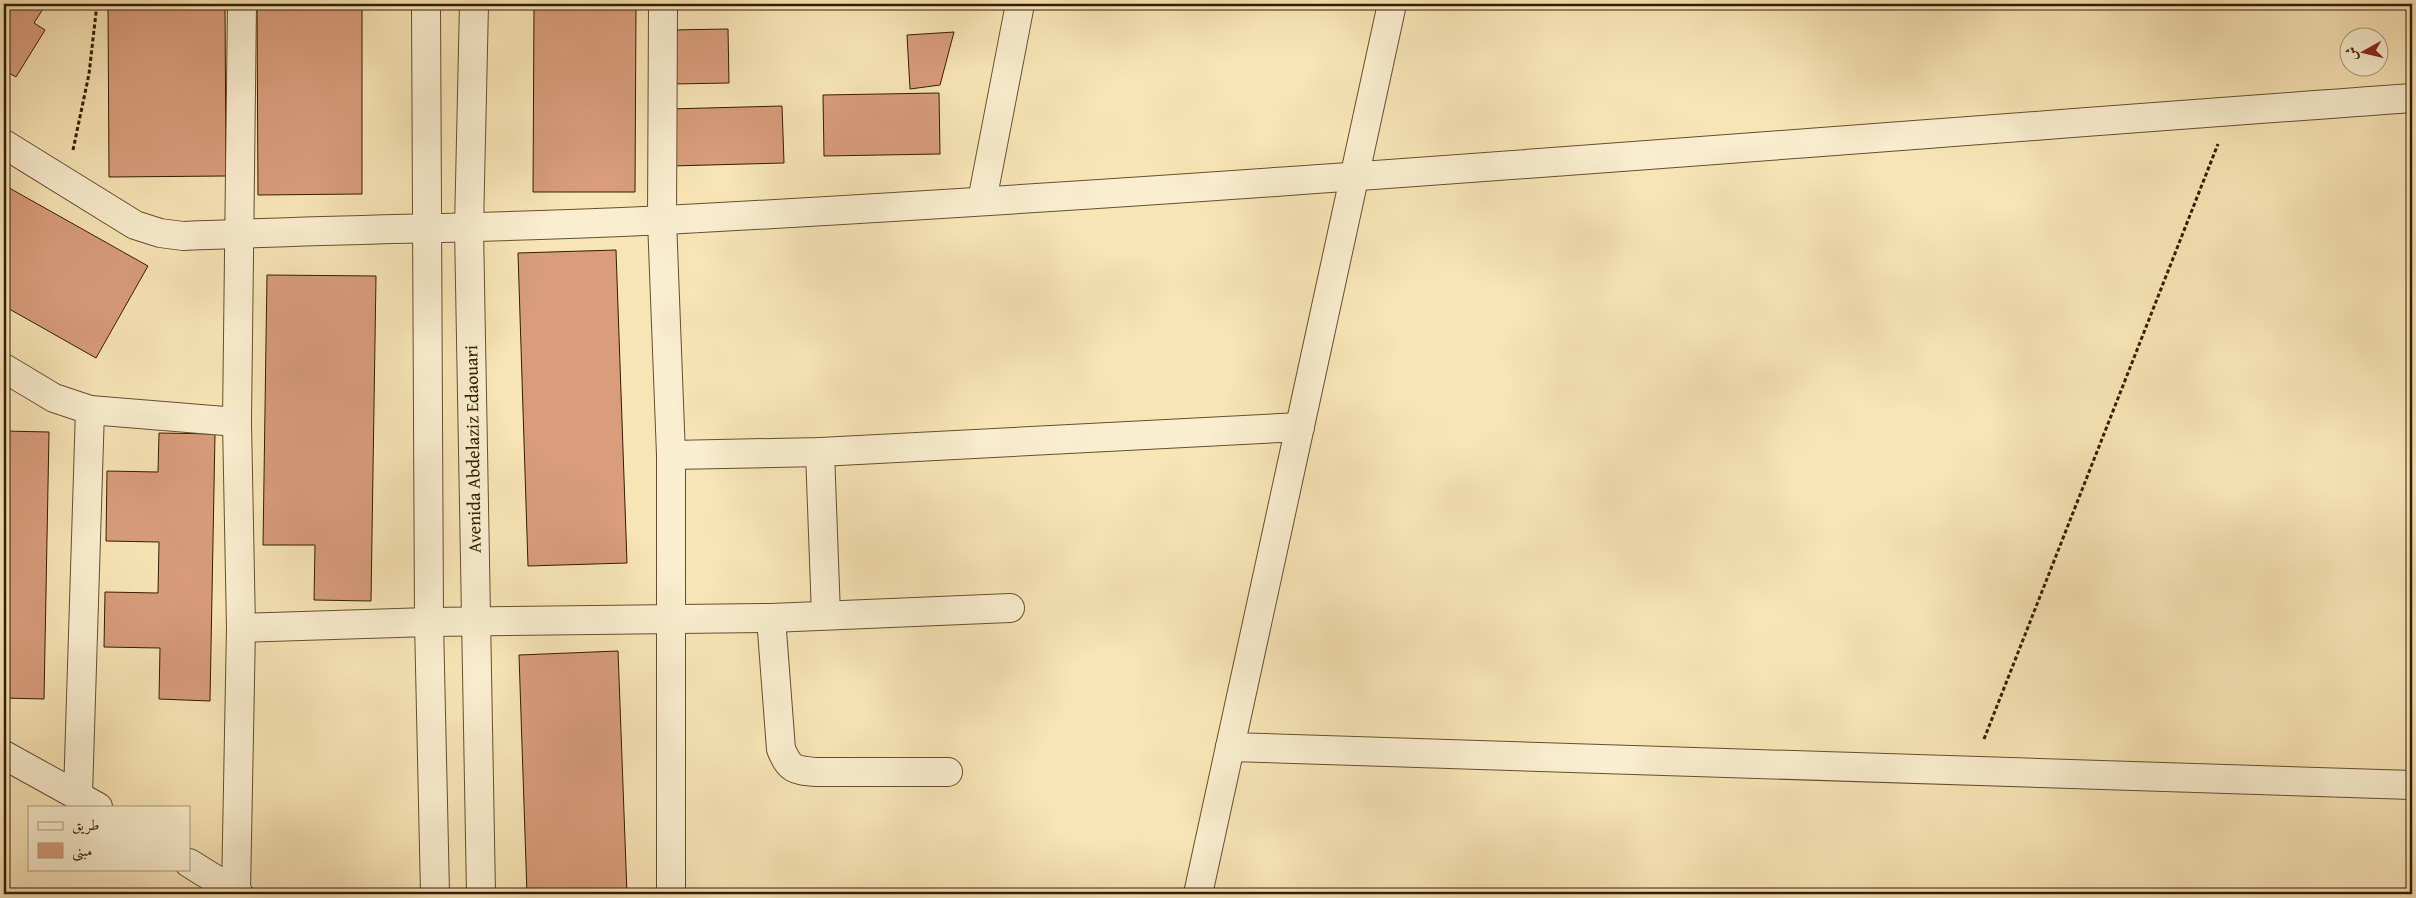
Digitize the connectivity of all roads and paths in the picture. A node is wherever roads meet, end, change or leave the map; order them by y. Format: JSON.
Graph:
{"nodes":[{"id":1,"x":97,"y":4,"type":"edge"},
{"id":2,"x":242,"y":4,"type":"edge"},
{"id":3,"x":426,"y":4,"type":"edge"},
{"id":4,"x":474,"y":4,"type":"edge"},
{"id":5,"x":663,"y":4,"type":"edge"},
{"id":6,"x":1020,"y":4,"type":"edge"},
{"id":7,"x":1392,"y":4,"type":"edge"},
{"id":8,"x":2412,"y":98,"type":"edge"},
{"id":9,"x":2231,"y":111,"type":"junction"},
{"id":10,"x":4,"y":144,"type":"edge"},
{"id":11,"x":1354,"y":177,"type":"junction"},
{"id":12,"x":66,"y":182,"type":"junction"},
{"id":13,"x":982,"y":201,"type":"junction"},
{"id":14,"x":662,"y":220,"type":"junction"},
{"id":15,"x":425,"y":228,"type":"junction"},
{"id":16,"x":469,"y":228,"type":"junction"},
{"id":17,"x":241,"y":233,"type":"junction"},
{"id":18,"x":4,"y":368,"type":"edge"},
{"id":19,"x":90,"y":410,"type":"junction"},
{"id":20,"x":236,"y":422,"type":"junction"},
{"id":21,"x":1300,"y":427,"type":"junction"},
{"id":22,"x":820,"y":452,"type":"junction"},
{"id":23,"x":671,"y":455,"type":"junction"},
{"id":24,"x":1010,"y":608,"type":"dead end"},
{"id":25,"x":826,"y":615,"type":"junction"},
{"id":26,"x":671,"y":618,"type":"junction"},
{"id":27,"x":771,"y":618,"type":"junction"},
{"id":28,"x":476,"y":621,"type":"junction"},
{"id":29,"x":429,"y":622,"type":"junction"},
{"id":30,"x":241,"y":628,"type":"junction"},
{"id":31,"x":1230,"y":747,"type":"junction"},
{"id":32,"x":4,"y":755,"type":"edge"},
{"id":33,"x":1971,"y":770,"type":"junction"},
{"id":34,"x":948,"y":772,"type":"dead end"},
{"id":35,"x":2412,"y":785,"type":"edge"},
{"id":36,"x":88,"y":800,"type":"edge"},
{"id":37,"x":190,"y":864,"type":"edge"},
{"id":38,"x":237,"y":893,"type":"edge"},
{"id":39,"x":434,"y":894,"type":"edge"},
{"id":40,"x":481,"y":894,"type":"edge"},
{"id":41,"x":671,"y":894,"type":"edge"},
{"id":42,"x":1198,"y":894,"type":"edge"}],
"edges":[{"from":1,"to":12,"type":"path"},
{"from":2,"to":17,"type":"street"},
{"from":3,"to":15,"type":"street"},
{"from":4,"to":16,"type":"street","name":"Avenida Abdelaziz Edaouari"},
{"from":5,"to":14,"type":"street"},
{"from":6,"to":13,"type":"street"},
{"from":7,"to":11,"type":"street"},
{"from":8,"to":9,"type":"street"},
{"from":9,"to":11,"type":"street"},
{"from":9,"to":33,"type":"path"},
{"from":10,"to":12,"type":"street"},
{"from":11,"to":13,"type":"street"},
{"from":11,"to":21,"type":"street"},
{"from":12,"to":17,"type":"street"},
{"from":13,"to":14,"type":"street"},
{"from":14,"to":16,"type":"street"},
{"from":14,"to":23,"type":"street"},
{"from":15,"to":16,"type":"street"},
{"from":15,"to":17,"type":"street"},
{"from":15,"to":29,"type":"street"},
{"from":16,"to":28,"type":"street","name":"Avenida Abdelaziz Edaouari"},
{"from":17,"to":20,"type":"street"},
{"from":18,"to":19,"type":"street"},
{"from":19,"to":20,"type":"street"},
{"from":19,"to":36,"type":"street"},
{"from":20,"to":30,"type":"street"},
{"from":21,"to":22,"type":"street"},
{"from":21,"to":31,"type":"street"},
{"from":22,"to":23,"type":"street"},
{"from":22,"to":25,"type":"street"},
{"from":23,"to":26,"type":"street"},
{"from":24,"to":25,"type":"street"},
{"from":25,"to":27,"type":"street"},
{"from":26,"to":27,"type":"street"},
{"from":26,"to":28,"type":"street"},
{"from":26,"to":41,"type":"street"},
{"from":27,"to":34,"type":"street"},
{"from":28,"to":29,"type":"street"},
{"from":28,"to":40,"type":"street","name":"Avenida Abdelaziz Edaouari"},
{"from":29,"to":30,"type":"street"},
{"from":29,"to":39,"type":"street"},
{"from":30,"to":38,"type":"street"},
{"from":31,"to":33,"type":"street"},
{"from":31,"to":42,"type":"street"},
{"from":32,"to":36,"type":"street"},
{"from":33,"to":35,"type":"street"},
{"from":37,"to":38,"type":"street"}]}
